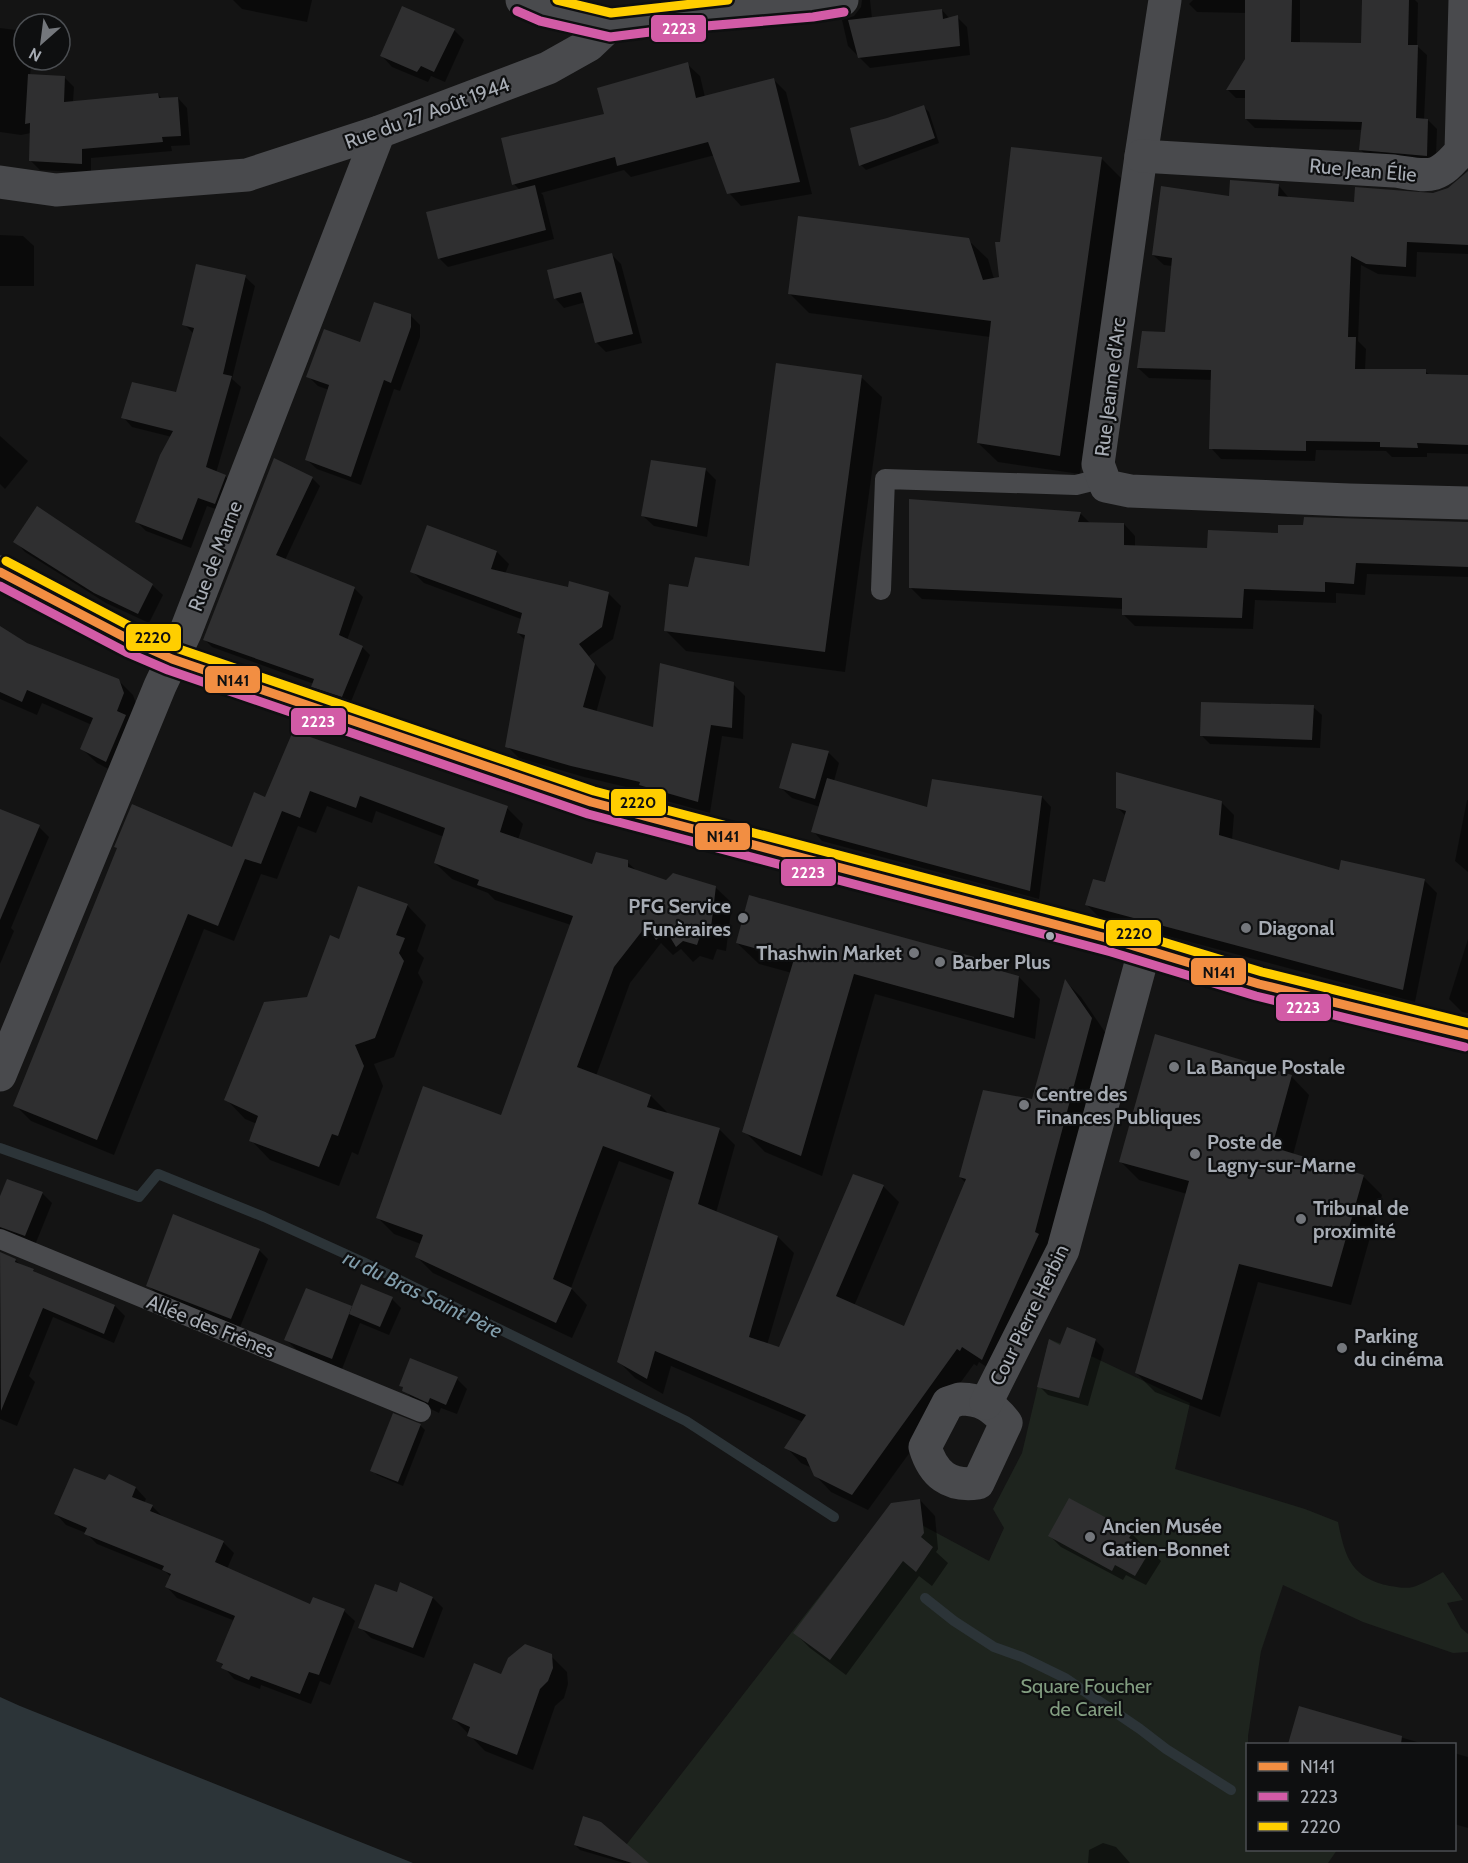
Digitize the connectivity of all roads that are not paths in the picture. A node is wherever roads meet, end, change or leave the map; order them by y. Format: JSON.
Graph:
{"nodes":[{"id":1,"x":522,"y":0,"type":"edge"},
{"id":2,"x":842,"y":0,"type":"edge"},
{"id":3,"x":1166,"y":0,"type":"edge"},
{"id":4,"x":1465,"y":0,"type":"edge"},
{"id":5,"x":680,"y":8,"type":"edge"},
{"id":6,"x":610,"y":25,"type":"junction"},
{"id":7,"x":379,"y":132,"type":"junction"},
{"id":8,"x":1141,"y":156,"type":"junction"},
{"id":9,"x":0,"y":182,"type":"edge"},
{"id":10,"x":1104,"y":478,"type":"junction"},
{"id":11,"x":1468,"y":503,"type":"edge"},
{"id":12,"x":0,"y":572,"type":"edge"},
{"id":13,"x":881,"y":590,"type":"dead end"},
{"id":14,"x":172,"y":659,"type":"junction"},
{"id":15,"x":1145,"y":948,"type":"junction"},
{"id":16,"x":1468,"y":1035,"type":"edge"},
{"id":17,"x":0,"y":1075,"type":"edge"},
{"id":18,"x":0,"y":1239,"type":"edge"},
{"id":19,"x":986,"y":1403,"type":"dead end"},
{"id":20,"x":421,"y":1412,"type":"dead end"}],
"edges":[{"from":1,"to":6,"type":"street"},
{"from":2,"to":5,"type":"street"},
{"from":3,"to":8,"type":"street","name":"Rue Jeanne d'Arc"},
{"from":4,"to":8,"type":"street","name":"Rue Jean Élie"},
{"from":5,"to":6,"type":"street"},
{"from":6,"to":7,"type":"street","name":"Rue du 27 Août 1944"},
{"from":7,"to":9,"type":"street","name":"Rue du 27 Août 1944"},
{"from":7,"to":14,"type":"street","name":"Rue de Marne"},
{"from":8,"to":10,"type":"street","name":"Rue Jeanne d'Arc"},
{"from":10,"to":11,"type":"street","name":"Rue Jeanne d'Arc"},
{"from":10,"to":13,"type":"lane"},
{"from":12,"to":14,"type":"main road"},
{"from":14,"to":15,"type":"main road"},
{"from":14,"to":17,"type":"street","name":"Rue de Marne"},
{"from":15,"to":16,"type":"main road"},
{"from":15,"to":19,"type":"street","name":"Cour Pierre Herbin"},
{"from":18,"to":20,"type":"lane","name":"Allée des Frênes"}]}
